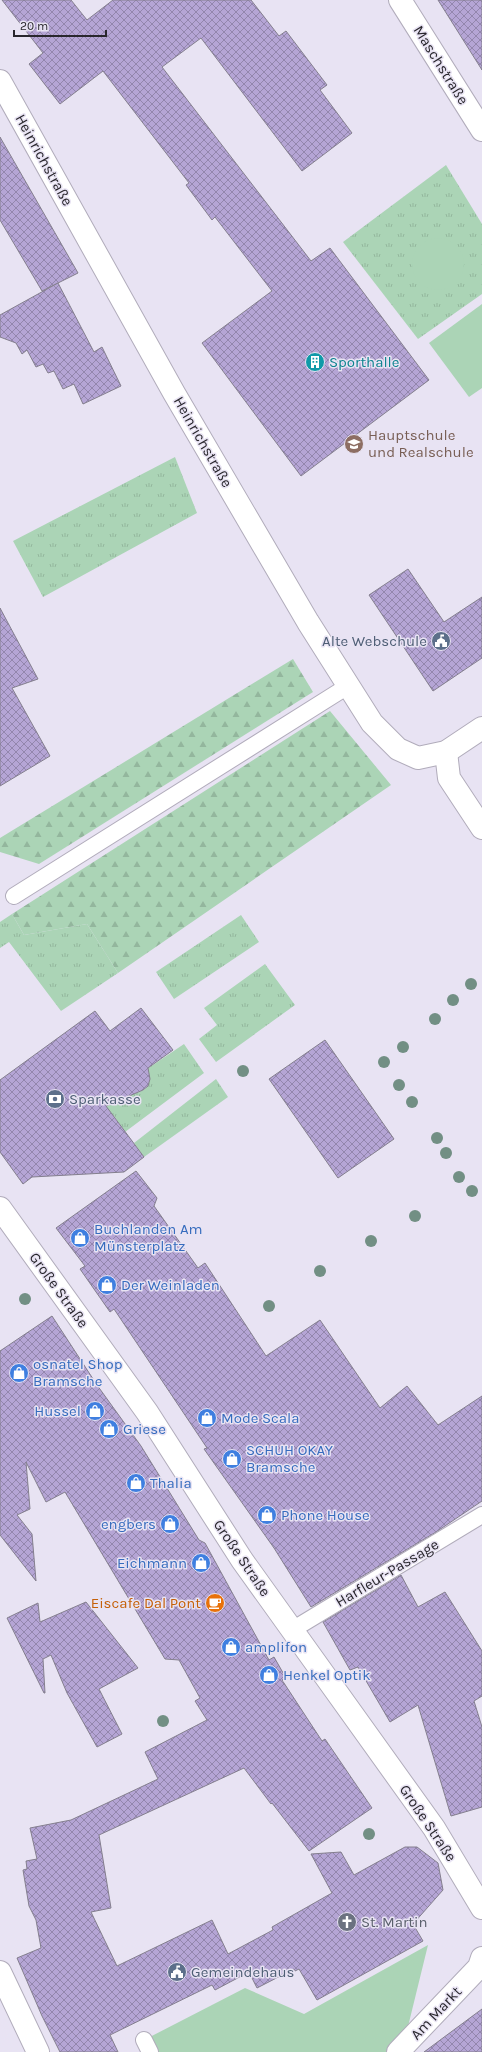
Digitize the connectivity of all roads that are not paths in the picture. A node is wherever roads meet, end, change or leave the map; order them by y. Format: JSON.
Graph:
{"nodes":[{"id":1,"x":400,"y":0,"type":"edge"},
{"id":2,"x":0,"y":81,"type":"edge"},
{"id":3,"x":482,"y":130,"type":"edge"},
{"id":4,"x":348,"y":686,"type":"junction"},
{"id":5,"x":482,"y":728,"type":"edge"},
{"id":6,"x":446,"y":752,"type":"junction"},
{"id":7,"x":482,"y":828,"type":"edge"},
{"id":8,"x":14,"y":896,"type":"dead end"},
{"id":9,"x":0,"y":1208,"type":"edge"},
{"id":10,"x":482,"y":1516,"type":"edge"},
{"id":11,"x":292,"y":1630,"type":"junction"},
{"id":12,"x":482,"y":1908,"type":"edge"},
{"id":13,"x":482,"y":1958,"type":"edge"},
{"id":14,"x":0,"y":1972,"type":"edge"},
{"id":15,"x":400,"y":2050,"type":"edge"},
{"id":16,"x":38,"y":2052,"type":"edge"}],
"edges":[{"from":1,"to":3,"type":"street","name":"Maschstraße"},
{"from":2,"to":4,"type":"street","name":"Heinrichstraße"},
{"from":4,"to":6,"type":"street","name":"Heinrichstraße"},
{"from":4,"to":8,"type":"lane"},
{"from":5,"to":6,"type":"street"},
{"from":6,"to":7,"type":"street"},
{"from":9,"to":11,"type":"street","name":"Große Straße"},
{"from":10,"to":11,"type":"lane","name":"Harfleur-Passage"},
{"from":11,"to":12,"type":"street","name":"Große Straße"},
{"from":13,"to":15,"type":"street","name":"Am Markt"},
{"from":14,"to":16,"type":"street"}]}
